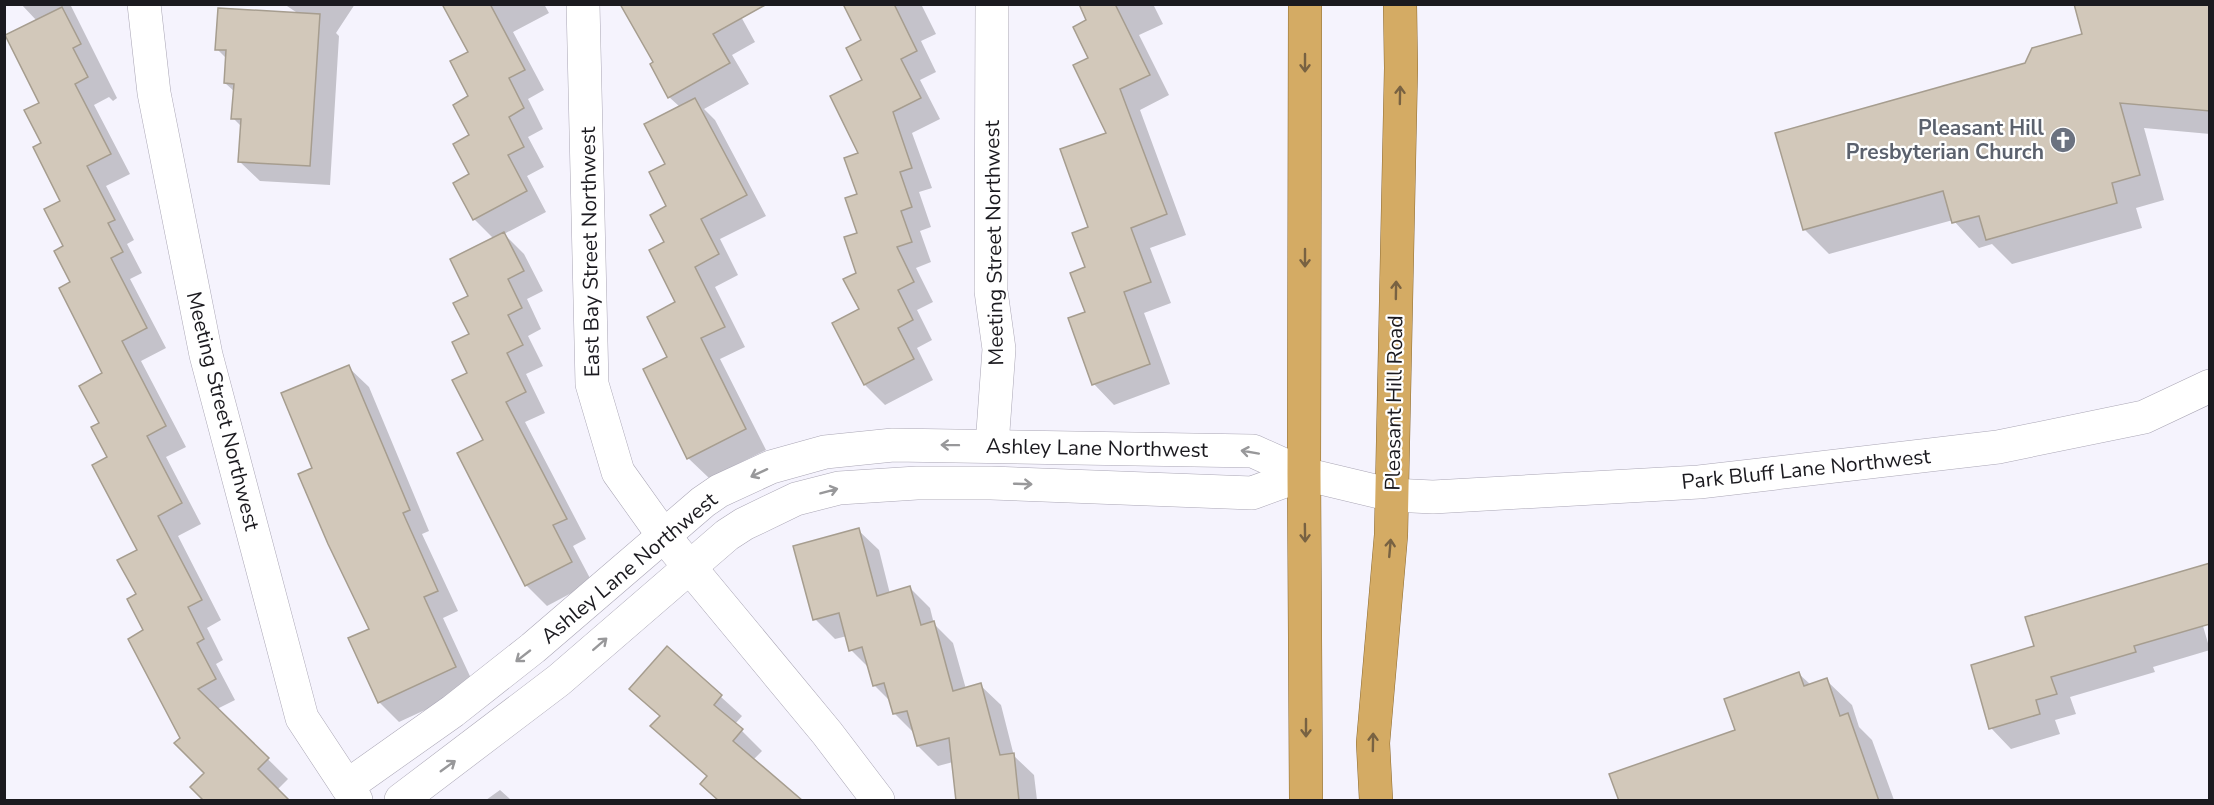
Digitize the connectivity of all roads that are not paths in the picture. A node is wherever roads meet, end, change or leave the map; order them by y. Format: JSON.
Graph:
{"nodes":[{"id":1,"x":144,"y":4,"type":"edge"},
{"id":2,"x":583,"y":4,"type":"edge"},
{"id":3,"x":992,"y":4,"type":"edge"},
{"id":4,"x":1305,"y":4,"type":"edge"},
{"id":5,"x":1400,"y":4,"type":"edge"},
{"id":6,"x":2210,"y":386,"type":"edge"},
{"id":7,"x":992,"y":446,"type":"junction"},
{"id":8,"x":1304,"y":474,"type":"junction"},
{"id":9,"x":1392,"y":495,"type":"junction"},
{"id":10,"x":663,"y":535,"type":"junction"},
{"id":11,"x":690,"y":567,"type":"junction"},
{"id":12,"x":352,"y":793,"type":"edge"},
{"id":13,"x":400,"y":801,"type":"edge"},
{"id":14,"x":878,"y":801,"type":"edge"},
{"id":15,"x":1306,"y":801,"type":"edge"},
{"id":16,"x":1376,"y":801,"type":"edge"}],
"edges":[{"from":1,"to":12,"type":"street","name":"Meeting Street Northwest"},
{"from":2,"to":10,"type":"street","name":"East Bay Street Northwest"},
{"from":3,"to":7,"type":"street","name":"Meeting Street Northwest"},
{"from":4,"to":8,"type":"highway","one_way":true},
{"from":9,"to":5,"type":"highway","name":"Pleasant Hill Road","one_way":true},
{"from":6,"to":9,"type":"street","name":"Park Bluff Lane Northwest"},
{"from":8,"to":7,"type":"street","name":"Ashley Lane Northwest","one_way":true},
{"from":7,"to":10,"type":"street","name":"Ashley Lane Northwest","one_way":true},
{"from":8,"to":9,"type":"street","name":"Ashley Lane Northwest"},
{"from":11,"to":8,"type":"street","name":"Ashley Lane Northwest","one_way":true},
{"from":8,"to":15,"type":"highway","one_way":true},
{"from":16,"to":9,"type":"highway","name":"Pleasant Hill Road","one_way":true},
{"from":10,"to":11,"type":"street","name":"East Bay Street Northwest"},
{"from":10,"to":12,"type":"street","name":"Ashley Lane Northwest","one_way":true},
{"from":13,"to":11,"type":"street","name":"Ashley Lane Northwest","one_way":true},
{"from":11,"to":14,"type":"street","name":"East Bay Street Northwest"}]}
